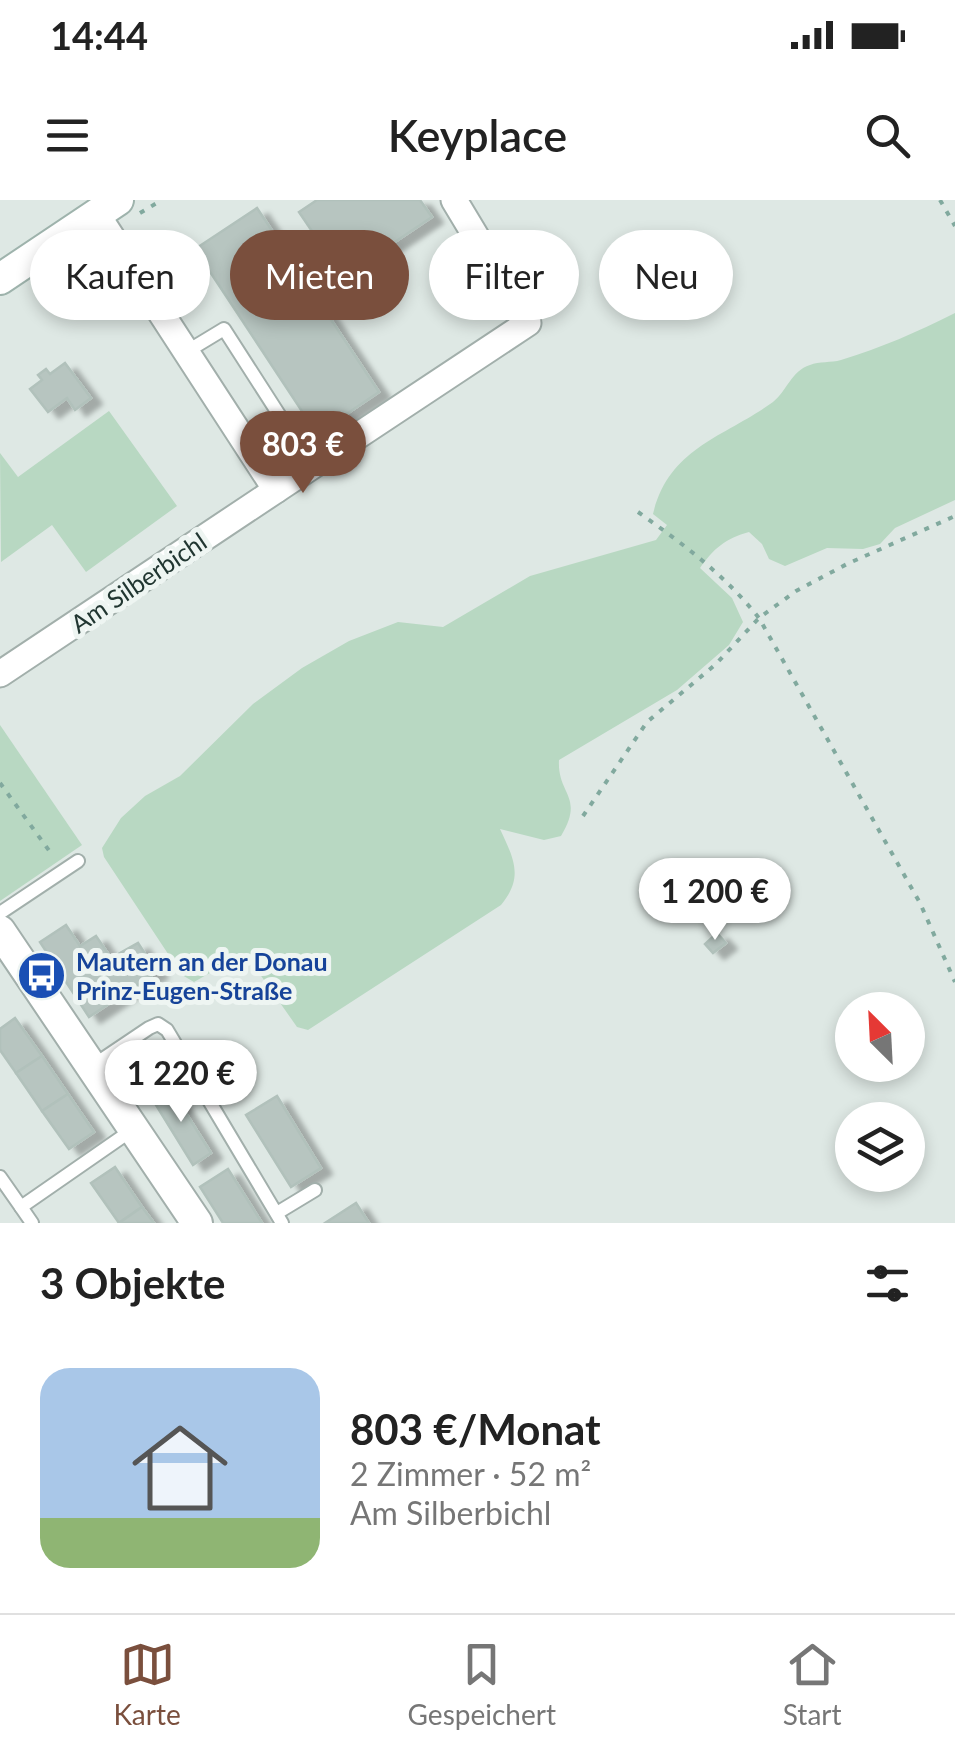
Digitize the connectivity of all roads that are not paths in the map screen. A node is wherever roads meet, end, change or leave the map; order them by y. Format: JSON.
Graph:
{"nodes":[{"id":1,"x":454,"y":200,"type":"edge"},
{"id":2,"x":107,"y":215,"type":"edge"},
{"id":3,"x":0,"y":279,"type":"edge"},
{"id":4,"x":186,"y":352,"type":"junction"},
{"id":5,"x":312,"y":466,"type":"junction"},
{"id":6,"x":276,"y":490,"type":"junction"},
{"id":7,"x":0,"y":674,"type":"edge"},
{"id":8,"x":78,"y":861,"type":"dead end"},
{"id":9,"x":0,"y":913,"type":"edge"},
{"id":10,"x":0,"y":931,"type":"edge"},
{"id":11,"x":89,"y":1068,"type":"junction"},
{"id":12,"x":132,"y":1130,"type":"junction"},
{"id":13,"x":0,"y":1177,"type":"edge"},
{"id":14,"x":315,"y":1190,"type":"dead end"},
{"id":15,"x":21,"y":1207,"type":"junction"},
{"id":16,"x":280,"y":1218,"type":"edge"},
{"id":17,"x":32,"y":1223,"type":"edge"},
{"id":18,"x":196,"y":1223,"type":"edge"}],
"edges":[{"from":1,"to":5,"type":"street","name":"Am Silberbichl"},
{"from":2,"to":3,"type":"street"},
{"from":2,"to":4,"type":"street"},
{"from":4,"to":5,"type":"lane"},
{"from":4,"to":6,"type":"street"},
{"from":5,"to":6,"type":"street","name":"Am Silberbichl"},
{"from":6,"to":7,"type":"street","name":"Am Silberbichl"},
{"from":8,"to":9,"type":"lane"},
{"from":10,"to":11,"type":"street"},
{"from":11,"to":12,"type":"street"},
{"from":11,"to":16,"type":"lane"},
{"from":12,"to":15,"type":"lane"},
{"from":12,"to":18,"type":"street"},
{"from":13,"to":15,"type":"lane"},
{"from":14,"to":16,"type":"lane"},
{"from":15,"to":17,"type":"lane"}]}
